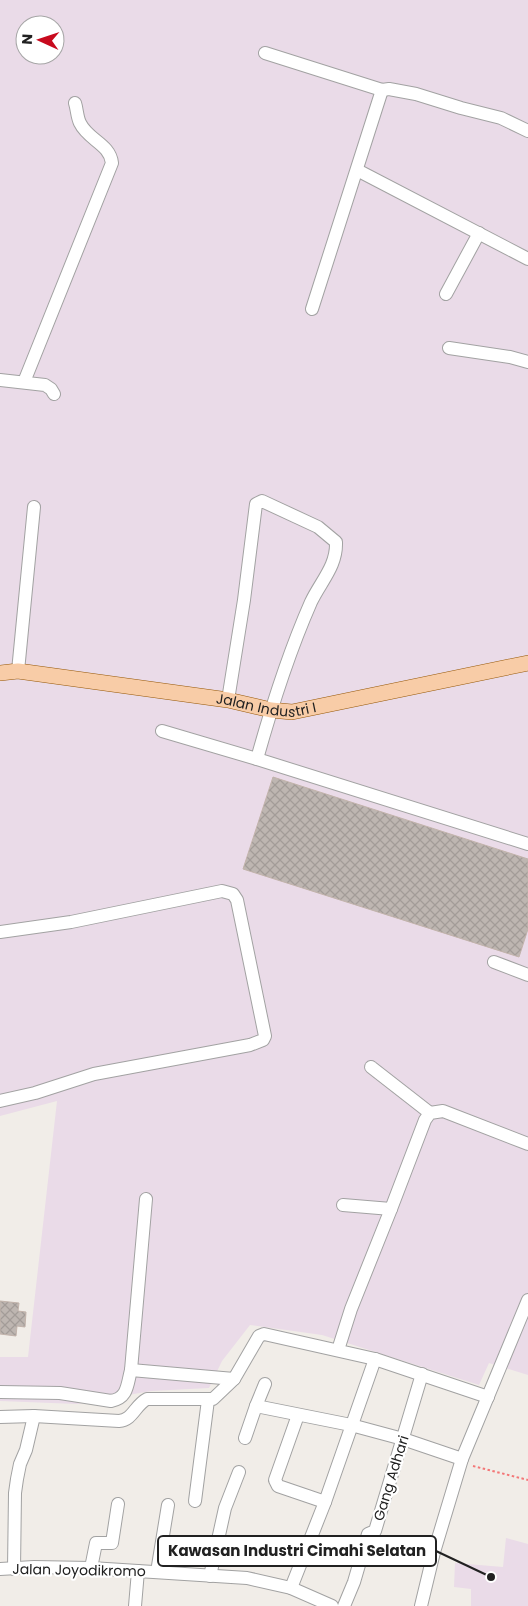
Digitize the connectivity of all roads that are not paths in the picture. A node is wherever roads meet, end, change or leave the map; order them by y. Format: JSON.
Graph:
{"nodes":[{"id":1,"x":265,"y":53,"type":"dead end"},
{"id":2,"x":382,"y":90,"type":"junction"},
{"id":3,"x":75,"y":103,"type":"dead end"},
{"id":4,"x":528,"y":131,"type":"edge"},
{"id":5,"x":357,"y":170,"type":"junction"},
{"id":6,"x":478,"y":233,"type":"junction"},
{"id":7,"x":528,"y":259,"type":"edge"},
{"id":8,"x":446,"y":294,"type":"dead end"},
{"id":9,"x":312,"y":308,"type":"dead end"},
{"id":10,"x":449,"y":348,"type":"dead end"},
{"id":11,"x":528,"y":362,"type":"edge"},
{"id":12,"x":0,"y":380,"type":"edge"},
{"id":13,"x":24,"y":382,"type":"junction"},
{"id":14,"x":54,"y":394,"type":"dead end"},
{"id":15,"x":34,"y":507,"type":"dead end"},
{"id":16,"x":528,"y":663,"type":"edge"},
{"id":17,"x":18,"y":671,"type":"junction"},
{"id":18,"x":0,"y":673,"type":"edge"},
{"id":19,"x":228,"y":700,"type":"junction"},
{"id":20,"x":271,"y":710,"type":"junction"},
{"id":21,"x":162,"y":731,"type":"dead end"},
{"id":22,"x":257,"y":759,"type":"junction"},
{"id":23,"x":528,"y":844,"type":"edge"},
{"id":24,"x":0,"y":932,"type":"edge"},
{"id":25,"x":494,"y":962,"type":"dead end"},
{"id":26,"x":528,"y":975,"type":"edge"},
{"id":27,"x":371,"y":1068,"type":"dead end"},
{"id":28,"x":0,"y":1101,"type":"edge"},
{"id":29,"x":430,"y":1113,"type":"junction"},
{"id":30,"x":528,"y":1144,"type":"edge"},
{"id":31,"x":146,"y":1199,"type":"dead end"},
{"id":32,"x":343,"y":1205,"type":"dead end"},
{"id":33,"x":392,"y":1209,"type":"junction"},
{"id":34,"x":528,"y":1300,"type":"edge"},
{"id":35,"x":338,"y":1350,"type":"junction"},
{"id":36,"x":375,"y":1359,"type":"junction"},
{"id":37,"x":131,"y":1370,"type":"junction"},
{"id":38,"x":422,"y":1374,"type":"junction"},
{"id":39,"x":234,"y":1378,"type":"junction"},
{"id":40,"x":265,"y":1384,"type":"dead end"},
{"id":41,"x":0,"y":1392,"type":"edge"},
{"id":42,"x":488,"y":1397,"type":"junction"},
{"id":43,"x":208,"y":1400,"type":"junction"},
{"id":44,"x":256,"y":1406,"type":"junction"},
{"id":45,"x":298,"y":1415,"type":"junction"},
{"id":46,"x":34,"y":1416,"type":"junction"},
{"id":47,"x":0,"y":1417,"type":"edge"},
{"id":48,"x":351,"y":1425,"type":"junction"},
{"id":49,"x":245,"y":1438,"type":"dead end"},
{"id":50,"x":403,"y":1439,"type":"junction"},
{"id":51,"x":467,"y":1462,"type":"junction"},
{"id":52,"x":239,"y":1472,"type":"dead end"},
{"id":53,"x":195,"y":1501,"type":"dead end"},
{"id":54,"x":325,"y":1502,"type":"junction"},
{"id":55,"x":118,"y":1504,"type":"dead end"},
{"id":56,"x":168,"y":1504,"type":"dead end"},
{"id":57,"x":91,"y":1568,"type":"junction"},
{"id":58,"x":0,"y":1569,"type":"edge"},
{"id":59,"x":14,"y":1569,"type":"junction"},
{"id":60,"x":138,"y":1570,"type":"junction"},
{"id":61,"x":157,"y":1572,"type":"junction"},
{"id":62,"x":210,"y":1576,"type":"junction"},
{"id":63,"x":291,"y":1588,"type":"junction"},
{"id":64,"x":135,"y":1606,"type":"edge"},
{"id":65,"x":332,"y":1606,"type":"edge"},
{"id":66,"x":344,"y":1606,"type":"edge"},
{"id":67,"x":421,"y":1606,"type":"edge"}],
"edges":[{"from":1,"to":2,"type":"street"},
{"from":2,"to":4,"type":"street"},
{"from":2,"to":5,"type":"street"},
{"from":3,"to":13,"type":"street"},
{"from":5,"to":6,"type":"street"},
{"from":5,"to":9,"type":"street"},
{"from":6,"to":7,"type":"street"},
{"from":6,"to":8,"type":"street"},
{"from":10,"to":11,"type":"street"},
{"from":12,"to":13,"type":"street"},
{"from":13,"to":14,"type":"street"},
{"from":15,"to":17,"type":"street"},
{"from":16,"to":20,"type":"main road","name":"Jalan Industri I"},
{"from":17,"to":18,"type":"main road","name":"Jalan Industri I"},
{"from":17,"to":19,"type":"main road","name":"Jalan Industri I"},
{"from":19,"to":20,"type":"main road","name":"Jalan Industri I"},
{"from":19,"to":20,"type":"street"},
{"from":20,"to":22,"type":"street"},
{"from":21,"to":22,"type":"street"},
{"from":22,"to":23,"type":"street"},
{"from":24,"to":28,"type":"street"},
{"from":25,"to":26,"type":"street"},
{"from":27,"to":29,"type":"street"},
{"from":29,"to":30,"type":"street"},
{"from":29,"to":33,"type":"street"},
{"from":31,"to":37,"type":"street"},
{"from":32,"to":33,"type":"street"},
{"from":33,"to":35,"type":"street"},
{"from":34,"to":42,"type":"street"},
{"from":35,"to":36,"type":"street"},
{"from":35,"to":39,"type":"street"},
{"from":36,"to":38,"type":"street"},
{"from":36,"to":48,"type":"street"},
{"from":37,"to":39,"type":"street"},
{"from":37,"to":41,"type":"street"},
{"from":38,"to":42,"type":"street"},
{"from":38,"to":50,"type":"street","name":"Gang Adhari"},
{"from":39,"to":43,"type":"street"},
{"from":40,"to":44,"type":"street"},
{"from":42,"to":51,"type":"street"},
{"from":43,"to":46,"type":"street"},
{"from":43,"to":53,"type":"street"},
{"from":44,"to":45,"type":"street"},
{"from":44,"to":49,"type":"street"},
{"from":45,"to":48,"type":"street"},
{"from":45,"to":54,"type":"street"},
{"from":46,"to":47,"type":"street"},
{"from":46,"to":59,"type":"street"},
{"from":48,"to":50,"type":"street"},
{"from":48,"to":54,"type":"street"},
{"from":50,"to":51,"type":"street"},
{"from":50,"to":66,"type":"street","name":"Gang Adhari"},
{"from":51,"to":67,"type":"street"},
{"from":52,"to":62,"type":"street"},
{"from":54,"to":63,"type":"street"},
{"from":55,"to":57,"type":"street"},
{"from":56,"to":61,"type":"street"},
{"from":57,"to":59,"type":"street","name":"Jalan Joyodikromo"},
{"from":57,"to":60,"type":"street","name":"Jalan Joyodikromo"},
{"from":58,"to":59,"type":"street","name":"Jalan Joyodikromo"},
{"from":60,"to":61,"type":"street","name":"Jalan Joyodikromo"},
{"from":60,"to":64,"type":"street"},
{"from":61,"to":62,"type":"street","name":"Jalan Joyodikromo"},
{"from":62,"to":63,"type":"street","name":"Jalan Joyodikromo"},
{"from":63,"to":65,"type":"street","name":"Jalan Joyodikromo"}]}
